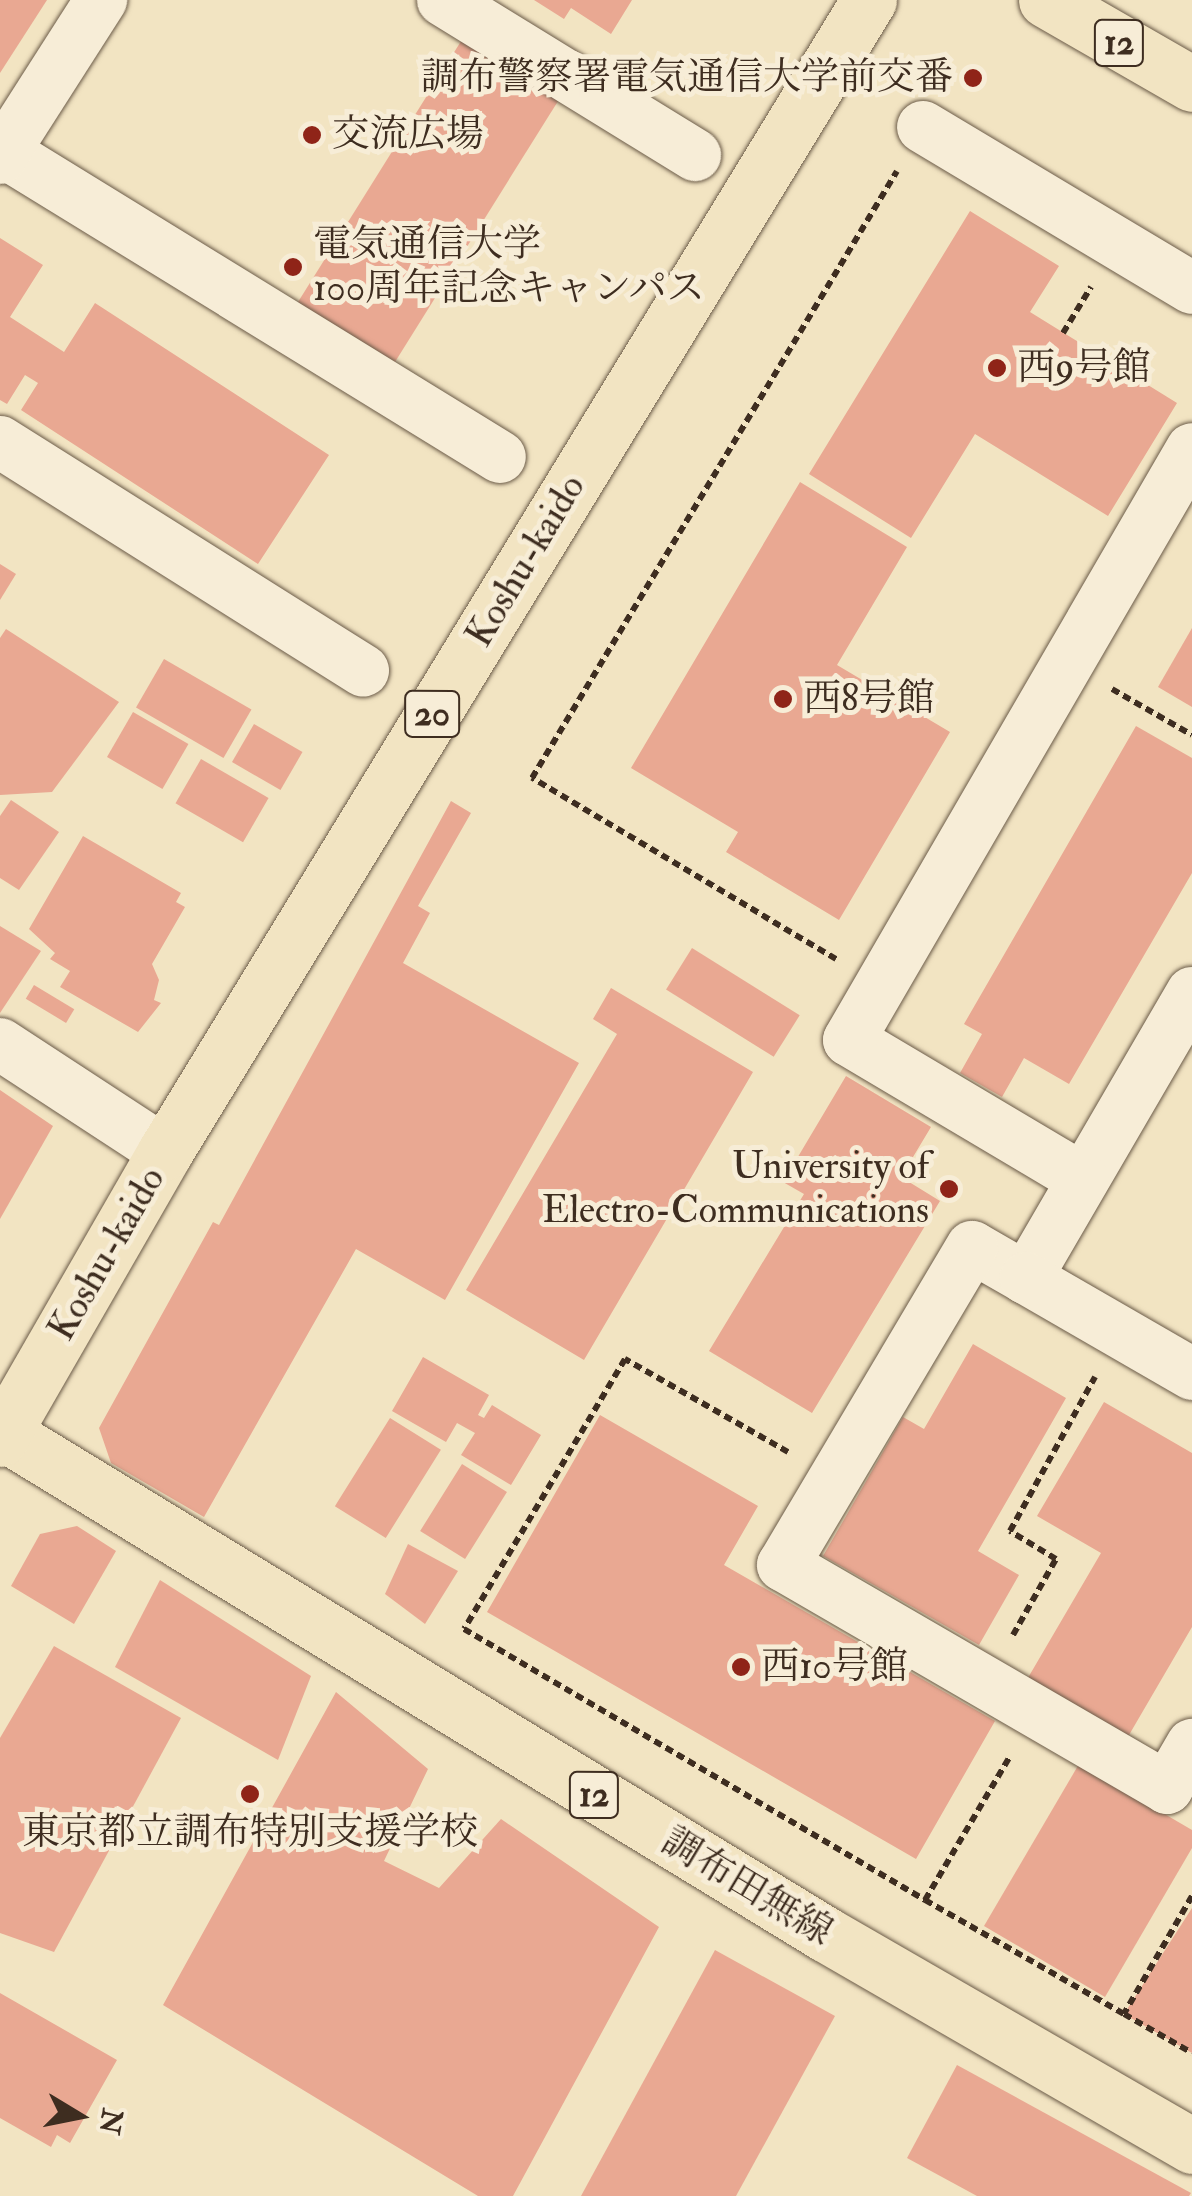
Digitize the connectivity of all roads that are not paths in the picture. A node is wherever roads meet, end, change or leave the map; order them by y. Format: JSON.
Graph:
{"nodes":[{"id":1,"x":100,"y":0,"type":"edge"},
{"id":2,"x":443,"y":0,"type":"edge"},
{"id":3,"x":869,"y":0,"type":"edge"},
{"id":4,"x":1046,"y":0,"type":"edge"},
{"id":5,"x":1192,"y":84,"type":"edge"},
{"id":6,"x":923,"y":127,"type":"road end"},
{"id":7,"x":2,"y":155,"type":"edge"},
{"id":8,"x":695,"y":155,"type":"dead end"},
{"id":9,"x":1192,"y":288,"type":"edge"},
{"id":10,"x":0,"y":442,"type":"edge"},
{"id":11,"x":1192,"y":450,"type":"edge"},
{"id":12,"x":500,"y":457,"type":"dead end"},
{"id":13,"x":364,"y":671,"type":"dead end"},
{"id":14,"x":1192,"y":992,"type":"edge"},
{"id":15,"x":0,"y":1044,"type":"edge"},
{"id":16,"x":164,"y":1152,"type":"junction"},
{"id":17,"x":1083,"y":1179,"type":"junction"},
{"id":18,"x":1026,"y":1278,"type":"junction"},
{"id":19,"x":1192,"y":1374,"type":"edge"},
{"id":20,"x":1,"y":1434,"type":"edge"},
{"id":21,"x":1192,"y":1745,"type":"edge"},
{"id":22,"x":1192,"y":2146,"type":"edge"}],
"edges":[{"from":1,"to":7,"type":"street"},
{"from":2,"to":8,"type":"street"},
{"from":3,"to":16,"type":"main road","name":"Koshu-kaido","number":"20"},
{"from":4,"to":5,"type":"main road","number":"12"},
{"from":6,"to":9,"type":"street"},
{"from":7,"to":12,"type":"street"},
{"from":10,"to":13,"type":"street"},
{"from":11,"to":17,"type":"street"},
{"from":14,"to":17,"type":"street"},
{"from":15,"to":16,"type":"street"},
{"from":16,"to":20,"type":"main road","name":"Koshu-kaido","number":"20"},
{"from":17,"to":18,"type":"street"},
{"from":18,"to":19,"type":"street"},
{"from":18,"to":21,"type":"street"},
{"from":20,"to":22,"type":"main road","name":"調布田無線","number":"12"}]}
